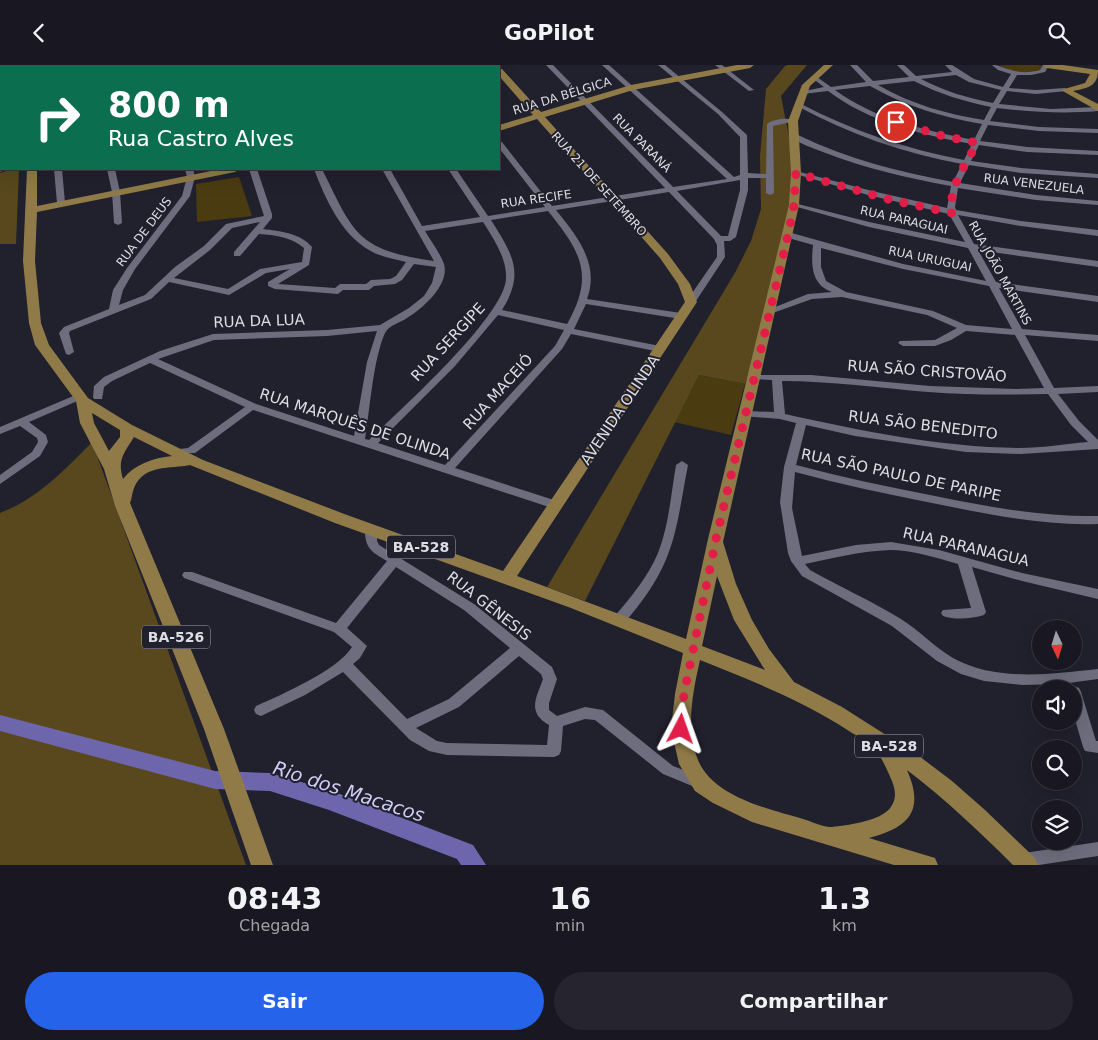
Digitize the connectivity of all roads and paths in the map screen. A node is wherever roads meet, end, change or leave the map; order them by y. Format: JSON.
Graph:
{"nodes":[{"id":1,"x":549,"y":65,"type":"edge"},
{"id":2,"x":605,"y":65,"type":"edge"},
{"id":3,"x":662,"y":65,"type":"edge"},
{"id":4,"x":750,"y":65,"type":"edge"},
{"id":5,"x":829,"y":65,"type":"edge"},
{"id":6,"x":853,"y":65,"type":"edge"},
{"id":7,"x":900,"y":65,"type":"edge"},
{"id":8,"x":948,"y":65,"type":"edge"},
{"id":9,"x":995,"y":65,"type":"edge"},
{"id":10,"x":1047,"y":65,"type":"edge"},
{"id":11,"x":721,"y":67,"type":"edge"},
{"id":12,"x":1097,"y":71,"type":"edge"},
{"id":13,"x":500,"y":72,"type":"edge"},
{"id":14,"x":956,"y":73,"type":"junction"},
{"id":15,"x":1015,"y":73,"type":"junction"},
{"id":16,"x":678,"y":78,"type":"junction"},
{"id":17,"x":913,"y":79,"type":"junction"},
{"id":18,"x":870,"y":83,"type":"junction"},
{"id":19,"x":815,"y":85,"type":"junction"},
{"id":20,"x":631,"y":88,"type":"junction"},
{"id":21,"x":1006,"y":89,"type":"junction"},
{"id":22,"x":751,"y":90,"type":"dead end"},
{"id":23,"x":1065,"y":90,"type":"junction"},
{"id":24,"x":585,"y":102,"type":"junction"},
{"id":25,"x":799,"y":105,"type":"junction"},
{"id":26,"x":996,"y":105,"type":"junction"},
{"id":27,"x":1098,"y":109,"type":"edge"},
{"id":28,"x":539,"y":116,"type":"junction"},
{"id":29,"x":793,"y":121,"type":"junction"},
{"id":30,"x":986,"y":123,"type":"junction"},
{"id":31,"x":500,"y":128,"type":"edge"},
{"id":32,"x":1098,"y":131,"type":"edge"},
{"id":33,"x":796,"y":137,"type":"junction"},
{"id":34,"x":977,"y":143,"type":"junction"},
{"id":35,"x":500,"y":145,"type":"edge"},
{"id":36,"x":1098,"y":153,"type":"edge"},
{"id":37,"x":967,"y":162,"type":"junction"},
{"id":38,"x":32,"y":170,"type":"edge"},
{"id":39,"x":58,"y":170,"type":"edge"},
{"id":40,"x":111,"y":170,"type":"edge"},
{"id":41,"x":224,"y":170,"type":"edge"},
{"id":42,"x":253,"y":170,"type":"edge"},
{"id":43,"x":318,"y":170,"type":"edge"},
{"id":44,"x":387,"y":170,"type":"edge"},
{"id":45,"x":453,"y":170,"type":"edge"},
{"id":46,"x":190,"y":173,"type":"edge"},
{"id":47,"x":796,"y":173,"type":"junction"},
{"id":48,"x":769,"y":176,"type":"junction"},
{"id":49,"x":1098,"y":176,"type":"edge"},
{"id":50,"x":744,"y":177,"type":"junction"},
{"id":51,"x":733,"y":179,"type":"junction"},
{"id":52,"x":955,"y":185,"type":"junction"},
{"id":53,"x":672,"y":190,"type":"junction"},
{"id":54,"x":116,"y":192,"type":"junction"},
{"id":55,"x":770,"y":193,"type":"dead end"},
{"id":56,"x":613,"y":199,"type":"junction"},
{"id":57,"x":61,"y":203,"type":"junction"},
{"id":58,"x":1098,"y":203,"type":"edge"},
{"id":59,"x":794,"y":205,"type":"junction"},
{"id":60,"x":550,"y":209,"type":"junction"},
{"id":61,"x":32,"y":210,"type":"junction"},
{"id":62,"x":952,"y":213,"type":"junction"},
{"id":63,"x":268,"y":218,"type":"junction"},
{"id":64,"x":485,"y":219,"type":"junction"},
{"id":65,"x":118,"y":223,"type":"dead end"},
{"id":66,"x":420,"y":229,"type":"junction"},
{"id":67,"x":258,"y":231,"type":"junction"},
{"id":68,"x":1098,"y":233,"type":"edge"},
{"id":69,"x":788,"y":235,"type":"junction"},
{"id":70,"x":718,"y":238,"type":"junction"},
{"id":71,"x":817,"y":244,"type":"junction"},
{"id":72,"x":972,"y":248,"type":"junction"},
{"id":73,"x":237,"y":254,"type":"dead end"},
{"id":74,"x":411,"y":261,"type":"junction"},
{"id":75,"x":306,"y":263,"type":"junction"},
{"id":76,"x":1098,"y":264,"type":"edge"},
{"id":77,"x":440,"y":265,"type":"junction"},
{"id":78,"x":168,"y":279,"type":"junction"},
{"id":79,"x":992,"y":284,"type":"junction"},
{"id":80,"x":849,"y":295,"type":"junction"},
{"id":81,"x":1098,"y":299,"type":"edge"},
{"id":82,"x":583,"y":301,"type":"junction"},
{"id":83,"x":691,"y":302,"type":"junction"},
{"id":84,"x":114,"y":309,"type":"junction"},
{"id":85,"x":770,"y":311,"type":"junction"},
{"id":86,"x":497,"y":312,"type":"junction"},
{"id":87,"x":681,"y":316,"type":"junction"},
{"id":88,"x":383,"y":328,"type":"junction"},
{"id":89,"x":964,"y":328,"type":"junction"},
{"id":90,"x":569,"y":330,"type":"junction"},
{"id":91,"x":1019,"y":332,"type":"junction"},
{"id":92,"x":1098,"y":338,"type":"edge"},
{"id":93,"x":903,"y":343,"type":"dead end"},
{"id":94,"x":660,"y":349,"type":"junction"},
{"id":95,"x":70,"y":352,"type":"dead end"},
{"id":96,"x":150,"y":359,"type":"junction"},
{"id":97,"x":755,"y":377,"type":"junction"},
{"id":98,"x":777,"y":377,"type":"junction"},
{"id":99,"x":1098,"y":389,"type":"edge"},
{"id":100,"x":1051,"y":391,"type":"junction"},
{"id":101,"x":98,"y":397,"type":"dead end"},
{"id":102,"x":80,"y":399,"type":"junction"},
{"id":103,"x":252,"y":406,"type":"junction"},
{"id":104,"x":746,"y":414,"type":"junction"},
{"id":105,"x":780,"y":416,"type":"junction"},
{"id":106,"x":21,"y":421,"type":"junction"},
{"id":107,"x":802,"y":421,"type":"junction"},
{"id":108,"x":127,"y":428,"type":"junction"},
{"id":109,"x":0,"y":431,"type":"edge"},
{"id":110,"x":359,"y":441,"type":"junction"},
{"id":111,"x":370,"y":445,"type":"junction"},
{"id":112,"x":1098,"y":446,"type":"edge"},
{"id":113,"x":186,"y":455,"type":"junction"},
{"id":114,"x":682,"y":465,"type":"dead end"},
{"id":115,"x":790,"y":467,"type":"junction"},
{"id":116,"x":112,"y":469,"type":"junction"},
{"id":117,"x":446,"y":470,"type":"junction"},
{"id":118,"x":0,"y":480,"type":"edge"},
{"id":119,"x":121,"y":500,"type":"junction"},
{"id":120,"x":556,"y":505,"type":"junction"},
{"id":121,"x":1098,"y":520,"type":"edge"},
{"id":122,"x":371,"y":530,"type":"junction"},
{"id":123,"x":716,"y":539,"type":"junction"},
{"id":124,"x":395,"y":559,"type":"junction"},
{"id":125,"x":797,"y":561,"type":"junction"},
{"id":126,"x":964,"y":562,"type":"junction"},
{"id":127,"x":188,"y":575,"type":"dead end"},
{"id":128,"x":507,"y":578,"type":"junction"},
{"id":129,"x":1098,"y":594,"type":"edge"},
{"id":130,"x":948,"y":613,"type":"dead end"},
{"id":131,"x":619,"y":620,"type":"junction"},
{"id":132,"x":339,"y":629,"type":"junction"},
{"id":133,"x":518,"y":649,"type":"junction"},
{"id":134,"x":344,"y":664,"type":"junction"},
{"id":135,"x":1098,"y":675,"type":"edge"},
{"id":136,"x":1032,"y":680,"type":"edge"},
{"id":137,"x":1082,"y":682,"type":"edge"},
{"id":138,"x":788,"y":687,"type":"junction"},
{"id":139,"x":261,"y":710,"type":"dead end"},
{"id":140,"x":1082,"y":714,"type":"edge"},
{"id":141,"x":556,"y":722,"type":"junction"},
{"id":142,"x":406,"y":726,"type":"junction"},
{"id":143,"x":876,"y":737,"type":"junction"},
{"id":144,"x":1094,"y":747,"type":"edge"},
{"id":145,"x":702,"y":785,"type":"junction"},
{"id":146,"x":830,"y":836,"type":"junction"},
{"id":147,"x":1098,"y":849,"type":"edge"},
{"id":148,"x":1024,"y":864,"type":"edge"},
{"id":149,"x":262,"y":865,"type":"edge"},
{"id":150,"x":926,"y":865,"type":"edge"}],
"edges":[{"from":1,"to":24,"type":"street","name":"RUA PARANÁ"},
{"from":2,"to":20,"type":"street"},
{"from":3,"to":16,"type":"street"},
{"from":4,"to":11,"type":"main road","name":"RUA DA BÉLGICA"},
{"from":5,"to":19,"type":"main road"},
{"from":6,"to":18,"type":"street"},
{"from":7,"to":17,"type":"street"},
{"from":8,"to":14,"type":"street"},
{"from":9,"to":15,"type":"street"},
{"from":10,"to":12,"type":"main road"},
{"from":10,"to":15,"type":"street"},
{"from":11,"to":16,"type":"main road","name":"RUA DA BÉLGICA"},
{"from":11,"to":22,"type":"street"},
{"from":12,"to":23,"type":"main road"},
{"from":13,"to":28,"type":"main road","name":"RUA 21 DE SETEMBRO"},
{"from":14,"to":17,"type":"street"},
{"from":14,"to":21,"type":"street"},
{"from":15,"to":21,"type":"street","name":"RUA JOÃO MARTINS"},
{"from":16,"to":20,"type":"main road","name":"RUA DA BÉLGICA"},
{"from":16,"to":50,"type":"street"},
{"from":17,"to":18,"type":"street"},
{"from":17,"to":26,"type":"street"},
{"from":18,"to":19,"type":"street"},
{"from":18,"to":30,"type":"street"},
{"from":19,"to":25,"type":"main road"},
{"from":19,"to":34,"type":"street"},
{"from":20,"to":24,"type":"main road","name":"RUA DA BÉLGICA"},
{"from":20,"to":51,"type":"street"},
{"from":21,"to":23,"type":"street"},
{"from":21,"to":26,"type":"street","name":"RUA JOÃO MARTINS"},
{"from":23,"to":27,"type":"main road"},
{"from":24,"to":28,"type":"main road","name":"RUA DA BÉLGICA"},
{"from":24,"to":53,"type":"street","name":"RUA PARANÁ"},
{"from":25,"to":29,"type":"main road"},
{"from":25,"to":37,"type":"street"},
{"from":26,"to":27,"type":"street"},
{"from":26,"to":30,"type":"street","name":"RUA JOÃO MARTINS"},
{"from":28,"to":31,"type":"main road","name":"RUA DA BÉLGICA"},
{"from":28,"to":56,"type":"main road","name":"RUA 21 DE SETEMBRO"},
{"from":29,"to":33,"type":"main road"},
{"from":29,"to":48,"type":"street"},
{"from":30,"to":32,"type":"street"},
{"from":30,"to":34,"type":"street","name":"RUA JOÃO MARTINS"},
{"from":33,"to":47,"type":"main road"},
{"from":33,"to":52,"type":"street","name":"RUA VENEZUELA"},
{"from":34,"to":36,"type":"street"},
{"from":34,"to":37,"type":"street","name":"RUA JOÃO MARTINS"},
{"from":35,"to":60,"type":"street","name":"RUA MACEIÓ"},
{"from":37,"to":49,"type":"street"},
{"from":37,"to":52,"type":"street","name":"RUA JOÃO MARTINS"},
{"from":38,"to":61,"type":"main road","number":"BA-528"},
{"from":39,"to":57,"type":"street"},
{"from":40,"to":54,"type":"street"},
{"from":41,"to":46,"type":"main road"},
{"from":42,"to":63,"type":"street"},
{"from":43,"to":74,"type":"street"},
{"from":44,"to":66,"type":"street"},
{"from":45,"to":64,"type":"street","name":"RUA SERGIPE"},
{"from":46,"to":54,"type":"main road"},
{"from":46,"to":84,"type":"street","name":"RUA DE DEUS"},
{"from":47,"to":59,"type":"main road"},
{"from":47,"to":62,"type":"street"},
{"from":48,"to":50,"type":"street","name":"RUA RECIFE"},
{"from":48,"to":55,"type":"street"},
{"from":50,"to":51,"type":"street","name":"RUA RECIFE"},
{"from":50,"to":70,"type":"street"},
{"from":51,"to":53,"type":"street","name":"RUA RECIFE"},
{"from":52,"to":58,"type":"street","name":"RUA VENEZUELA"},
{"from":52,"to":62,"type":"street","name":"RUA JOÃO MARTINS"},
{"from":53,"to":56,"type":"street","name":"RUA RECIFE"},
{"from":53,"to":70,"type":"street","name":"RUA PARANÁ"},
{"from":54,"to":57,"type":"main road"},
{"from":54,"to":65,"type":"street"},
{"from":56,"to":60,"type":"street","name":"RUA RECIFE"},
{"from":56,"to":83,"type":"main road","name":"RUA 21 DE SETEMBRO"},
{"from":57,"to":61,"type":"main road"},
{"from":59,"to":69,"type":"main road"},
{"from":59,"to":72,"type":"street","name":"RUA PARAGUAI"},
{"from":60,"to":64,"type":"street","name":"RUA RECIFE"},
{"from":60,"to":82,"type":"street","name":"RUA MACEIÓ"},
{"from":61,"to":102,"type":"main road","number":"BA-528"},
{"from":62,"to":68,"type":"street"},
{"from":62,"to":72,"type":"street","name":"RUA JOÃO MARTINS"},
{"from":63,"to":67,"type":"street"},
{"from":63,"to":78,"type":"street"},
{"from":64,"to":66,"type":"street","name":"RUA RECIFE"},
{"from":64,"to":86,"type":"street","name":"RUA SERGIPE"},
{"from":66,"to":77,"type":"street"},
{"from":67,"to":73,"type":"street"},
{"from":67,"to":75,"type":"street"},
{"from":69,"to":71,"type":"street","name":"RUA URUGUAI"},
{"from":69,"to":85,"type":"main road"},
{"from":70,"to":83,"type":"street","name":"AVENIDA OLINDA"},
{"from":71,"to":79,"type":"street","name":"RUA URUGUAI"},
{"from":71,"to":80,"type":"street"},
{"from":72,"to":76,"type":"street","name":"RUA PARAGUAI"},
{"from":72,"to":79,"type":"street","name":"RUA JOÃO MARTINS"},
{"from":74,"to":75,"type":"street"},
{"from":74,"to":77,"type":"street"},
{"from":75,"to":78,"type":"street"},
{"from":77,"to":88,"type":"street"},
{"from":78,"to":84,"type":"street"},
{"from":79,"to":81,"type":"street","name":"RUA URUGUAI"},
{"from":79,"to":91,"type":"street","name":"RUA JOÃO MARTINS"},
{"from":80,"to":85,"type":"street"},
{"from":80,"to":89,"type":"street"},
{"from":82,"to":87,"type":"street"},
{"from":82,"to":90,"type":"street","name":"RUA MACEIÓ"},
{"from":83,"to":87,"type":"main road","name":"AVENIDA OLINDA"},
{"from":84,"to":95,"type":"street"},
{"from":85,"to":97,"type":"main road"},
{"from":86,"to":90,"type":"street"},
{"from":86,"to":111,"type":"street","name":"RUA SERGIPE"},
{"from":87,"to":94,"type":"main road","name":"AVENIDA OLINDA"},
{"from":88,"to":96,"type":"street","name":"RUA DA LUA"},
{"from":88,"to":110,"type":"street"},
{"from":89,"to":91,"type":"street"},
{"from":89,"to":93,"type":"street"},
{"from":90,"to":94,"type":"street"},
{"from":90,"to":117,"type":"street","name":"RUA MACEIÓ"},
{"from":91,"to":92,"type":"street"},
{"from":91,"to":100,"type":"street","name":"RUA JOÃO MARTINS"},
{"from":94,"to":120,"type":"main road","name":"AVENIDA OLINDA"},
{"from":96,"to":101,"type":"street","name":"RUA DA LUA"},
{"from":96,"to":103,"type":"street","name":"RUA MARQUÊS DE OLINDA"},
{"from":97,"to":98,"type":"street","name":"RUA SÃO CRISTOVÃO"},
{"from":97,"to":104,"type":"main road"},
{"from":98,"to":100,"type":"street","name":"RUA SÃO CRISTOVÃO"},
{"from":98,"to":105,"type":"street"},
{"from":99,"to":100,"type":"street","name":"RUA SÃO CRISTOVÃO"},
{"from":100,"to":112,"type":"street","name":"RUA JOÃO MARTINS"},
{"from":102,"to":106,"type":"street"},
{"from":102,"to":108,"type":"main road","number":"BA-528"},
{"from":102,"to":116,"type":"main road","number":"BA-526"},
{"from":103,"to":110,"type":"street","name":"RUA MARQUÊS DE OLINDA"},
{"from":103,"to":113,"type":"street"},
{"from":104,"to":105,"type":"street","name":"RUA SÃO BENEDITO"},
{"from":104,"to":123,"type":"main road"},
{"from":105,"to":107,"type":"street","name":"RUA SÃO BENEDITO"},
{"from":106,"to":109,"type":"street"},
{"from":106,"to":118,"type":"street"},
{"from":107,"to":112,"type":"street","name":"RUA SÃO BENEDITO"},
{"from":107,"to":115,"type":"street"},
{"from":108,"to":113,"type":"main road","number":"BA-528"},
{"from":108,"to":116,"type":"main road"},
{"from":110,"to":111,"type":"street","name":"RUA MARQUÊS DE OLINDA"},
{"from":111,"to":117,"type":"street","name":"RUA MARQUÊS DE OLINDA"},
{"from":113,"to":119,"type":"main road"},
{"from":113,"to":122,"type":"main road","number":"BA-528"},
{"from":114,"to":131,"type":"street"},
{"from":115,"to":121,"type":"street","name":"RUA SÃO PAULO DE PARIPE"},
{"from":115,"to":125,"type":"street","name":"RUA SÃO PAULO DE PARIPE"},
{"from":116,"to":119,"type":"main road","number":"BA-526"},
{"from":117,"to":120,"type":"street","name":"RUA MARQUÊS DE OLINDA"},
{"from":119,"to":149,"type":"main road","number":"BA-526"},
{"from":120,"to":128,"type":"main road","name":"AVENIDA OLINDA"},
{"from":122,"to":124,"type":"street","name":"RUA GÊNESIS"},
{"from":122,"to":128,"type":"main road","number":"BA-528"},
{"from":123,"to":138,"type":"main road"},
{"from":123,"to":145,"type":"main road"},
{"from":124,"to":132,"type":"street"},
{"from":124,"to":133,"type":"street","name":"RUA GÊNESIS"},
{"from":125,"to":126,"type":"street","name":"RUA PARANAGUA"},
{"from":125,"to":136,"type":"street"},
{"from":126,"to":129,"type":"street","name":"RUA PARANAGUA"},
{"from":126,"to":130,"type":"street"},
{"from":127,"to":132,"type":"street"},
{"from":128,"to":131,"type":"main road","number":"BA-528"},
{"from":131,"to":138,"type":"main road","number":"BA-528"},
{"from":132,"to":134,"type":"street"},
{"from":133,"to":141,"type":"street","name":"RUA GÊNESIS"},
{"from":133,"to":142,"type":"street"},
{"from":134,"to":139,"type":"street"},
{"from":134,"to":142,"type":"street"},
{"from":135,"to":137,"type":"street"},
{"from":138,"to":143,"type":"main road","number":"BA-528"},
{"from":140,"to":144,"type":"street"},
{"from":141,"to":142,"type":"street"},
{"from":141,"to":145,"type":"street"},
{"from":143,"to":146,"type":"main road"},
{"from":143,"to":148,"type":"main road","number":"BA-528"},
{"from":145,"to":146,"type":"main road"},
{"from":146,"to":150,"type":"main road"},
{"from":147,"to":148,"type":"street"}]}
